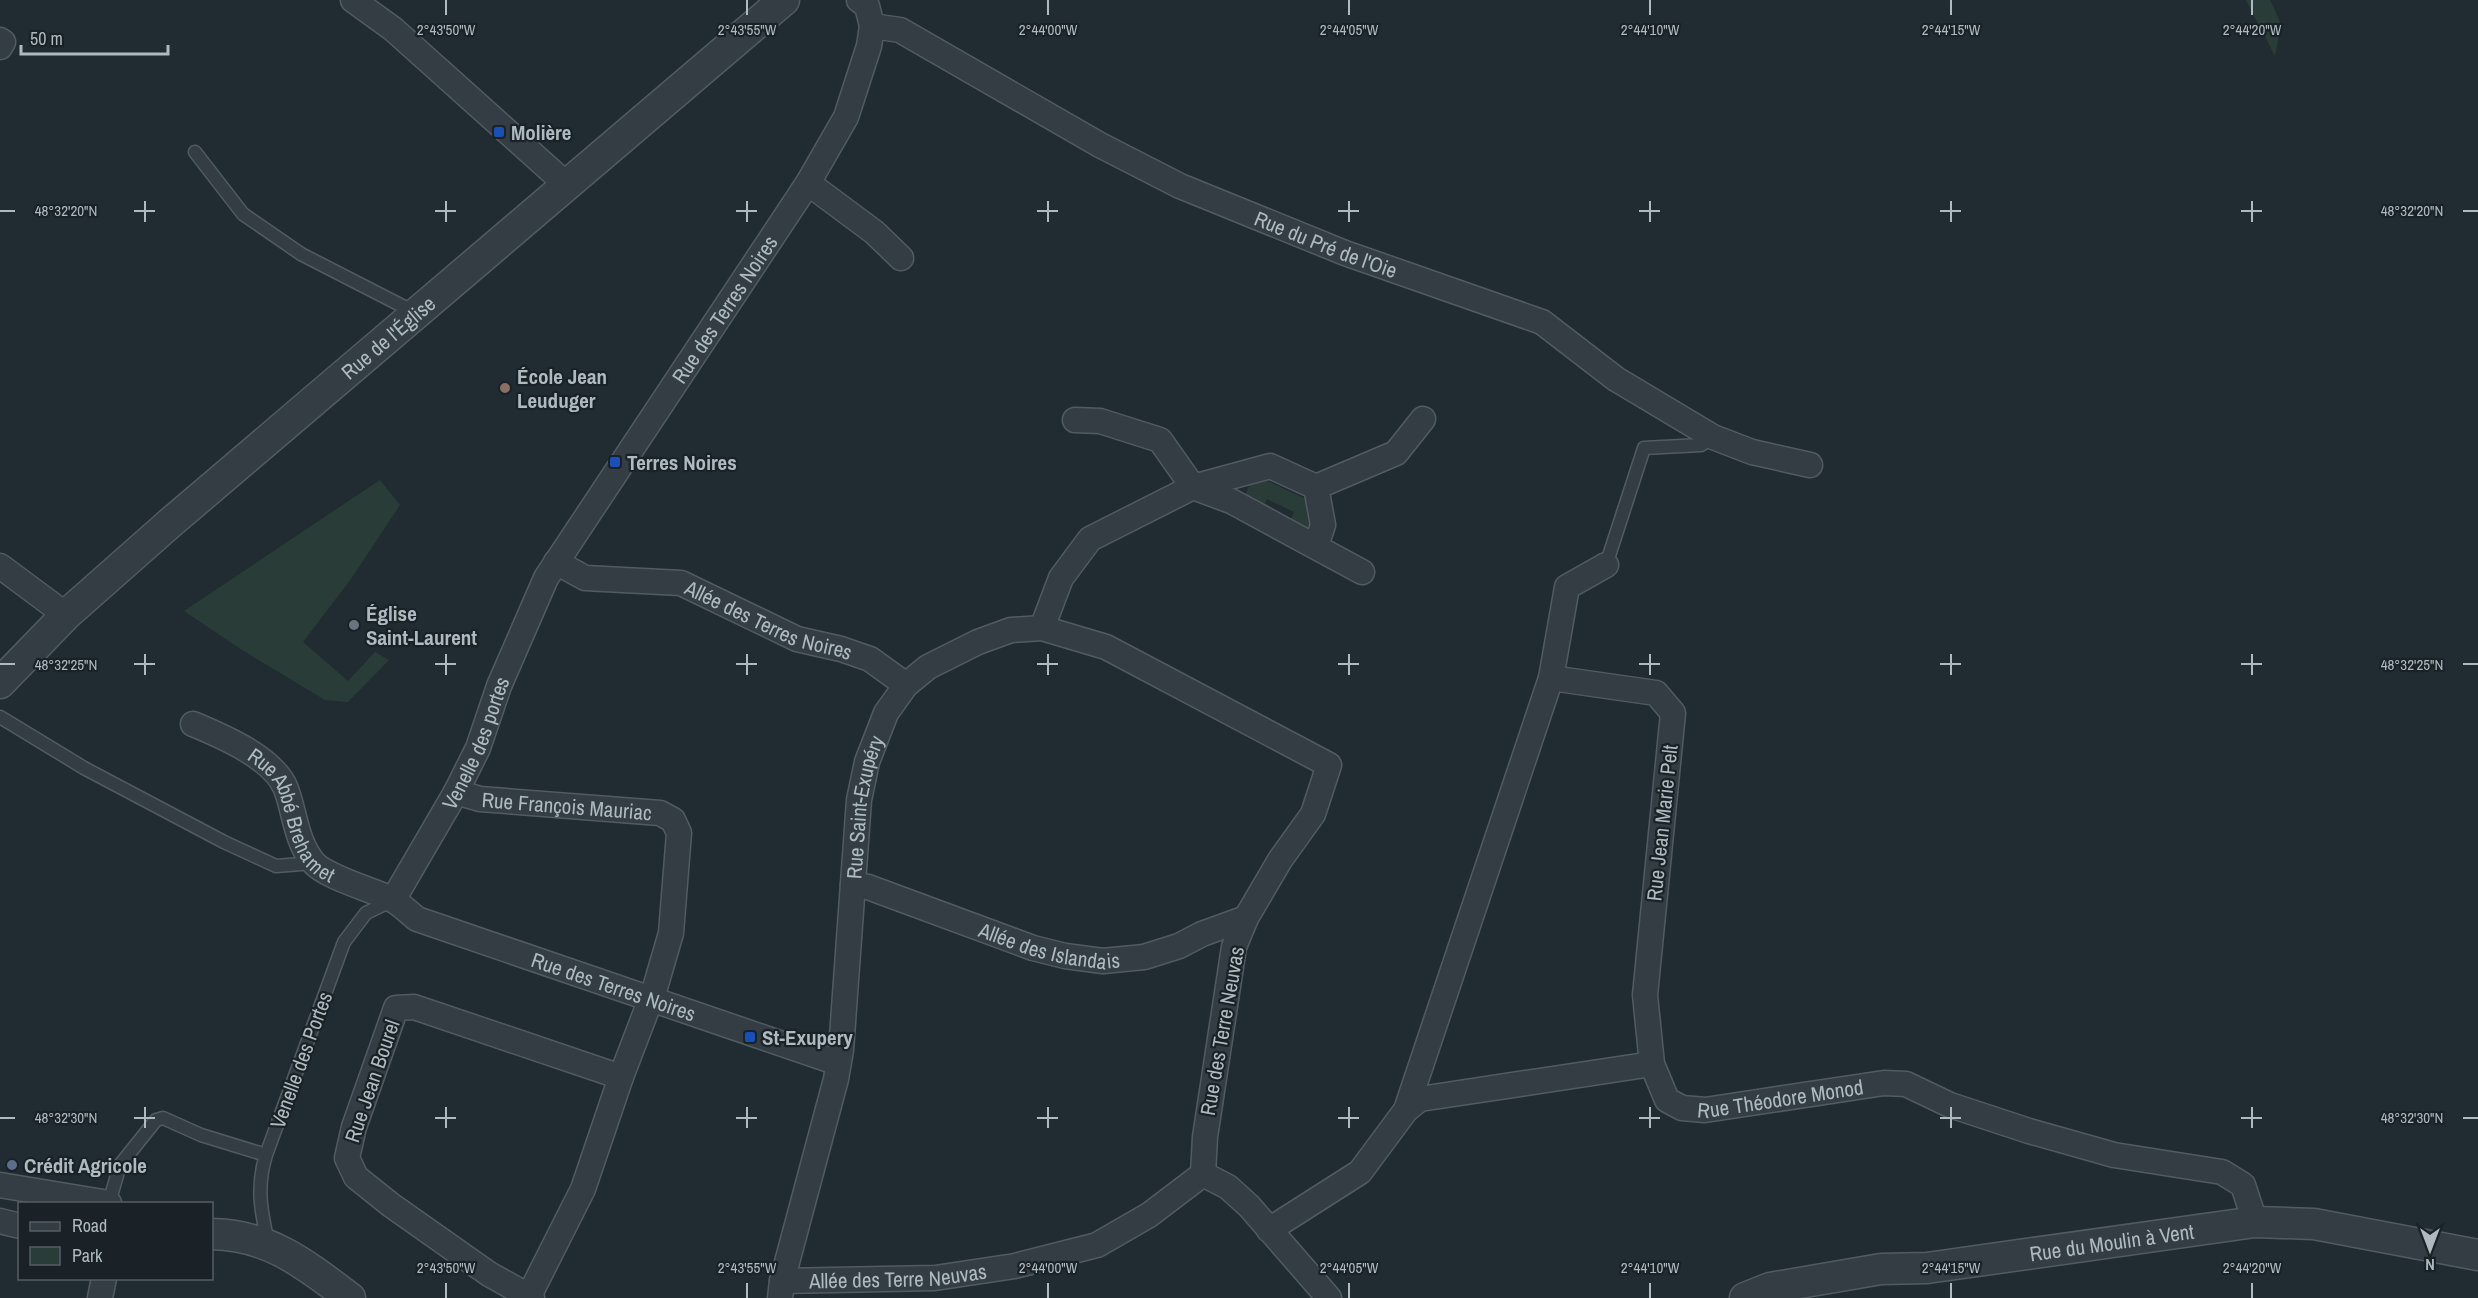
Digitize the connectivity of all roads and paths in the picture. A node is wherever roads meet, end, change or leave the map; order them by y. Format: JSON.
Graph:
{"nodes":[{"id":1,"x":353,"y":0,"type":"edge"},
{"id":2,"x":784,"y":0,"type":"edge"},
{"id":3,"x":859,"y":0,"type":"edge"},
{"id":4,"x":872,"y":26,"type":"junction"},
{"id":5,"x":0,"y":40,"type":"edge"},
{"id":6,"x":0,"y":47,"type":"edge"},
{"id":7,"x":195,"y":152,"type":"dead end"},
{"id":8,"x":808,"y":183,"type":"junction"},
{"id":9,"x":567,"y":185,"type":"junction"},
{"id":10,"x":901,"y":258,"type":"dead end"},
{"id":11,"x":416,"y":313,"type":"junction"},
{"id":12,"x":1423,"y":419,"type":"dead end"},
{"id":13,"x":1075,"y":420,"type":"dead end"},
{"id":14,"x":1713,"y":437,"type":"junction"},
{"id":15,"x":1810,"y":465,"type":"dead end"},
{"id":16,"x":1193,"y":486,"type":"junction"},
{"id":17,"x":1316,"y":487,"type":"junction"},
{"id":18,"x":1316,"y":546,"type":"junction"},
{"id":19,"x":1606,"y":565,"type":"joint"},
{"id":20,"x":0,"y":566,"type":"edge"},
{"id":21,"x":551,"y":570,"type":"junction"},
{"id":22,"x":1362,"y":572,"type":"dead end"},
{"id":23,"x":66,"y":615,"type":"junction"},
{"id":24,"x":1042,"y":627,"type":"junction"},
{"id":25,"x":1551,"y":678,"type":"junction"},
{"id":26,"x":0,"y":683,"type":"edge"},
{"id":27,"x":906,"y":685,"type":"junction"},
{"id":28,"x":0,"y":717,"type":"edge"},
{"id":29,"x":194,"y":724,"type":"dead end"},
{"id":30,"x":456,"y":792,"type":"junction"},
{"id":31,"x":314,"y":863,"type":"junction"},
{"id":32,"x":853,"y":885,"type":"junction"},
{"id":33,"x":393,"y":900,"type":"junction"},
{"id":34,"x":1246,"y":918,"type":"junction"},
{"id":35,"x":650,"y":1000,"type":"junction"},
{"id":36,"x":838,"y":1063,"type":"junction"},
{"id":37,"x":1652,"y":1064,"type":"junction"},
{"id":38,"x":621,"y":1077,"type":"junction"},
{"id":39,"x":1406,"y":1110,"type":"junction"},
{"id":40,"x":266,"y":1155,"type":"junction"},
{"id":41,"x":1203,"y":1174,"type":"junction"},
{"id":42,"x":0,"y":1185,"type":"edge"},
{"id":43,"x":102,"y":1202,"type":"edge"},
{"id":44,"x":108,"y":1202,"type":"edge"},
{"id":45,"x":0,"y":1221,"type":"edge"},
{"id":46,"x":2255,"y":1222,"type":"junction"},
{"id":47,"x":18,"y":1226,"type":"edge"},
{"id":48,"x":1269,"y":1230,"type":"junction"},
{"id":49,"x":213,"y":1234,"type":"edge"},
{"id":50,"x":269,"y":1245,"type":"junction"},
{"id":51,"x":2478,"y":1255,"type":"edge"},
{"id":52,"x":104,"y":1280,"type":"edge"},
{"id":53,"x":781,"y":1289,"type":"edge"},
{"id":54,"x":531,"y":1297,"type":"edge"},
{"id":55,"x":100,"y":1298,"type":"edge"},
{"id":56,"x":350,"y":1298,"type":"edge"},
{"id":57,"x":1329,"y":1298,"type":"edge"},
{"id":58,"x":1745,"y":1298,"type":"edge"}],
"edges":[{"from":1,"to":9,"type":"street"},
{"from":2,"to":9,"type":"street","name":"Rue de l'Église"},
{"from":3,"to":4,"type":"street"},
{"from":4,"to":8,"type":"street","name":"Rue des Terres Noires"},
{"from":4,"to":14,"type":"street","name":"Rue du Pré de l'Oie"},
{"from":5,"to":6,"type":"street"},
{"from":7,"to":11,"type":"lane"},
{"from":8,"to":10,"type":"street"},
{"from":8,"to":21,"type":"street","name":"Rue des Terres Noires"},
{"from":9,"to":11,"type":"street","name":"Rue de l'Église"},
{"from":11,"to":23,"type":"street","name":"Rue de l'Église"},
{"from":12,"to":17,"type":"street"},
{"from":13,"to":16,"type":"street"},
{"from":14,"to":15,"type":"street","name":"Rue du Pré de l'Oie"},
{"from":14,"to":19,"type":"lane"},
{"from":16,"to":17,"type":"street"},
{"from":16,"to":18,"type":"street"},
{"from":16,"to":24,"type":"street"},
{"from":17,"to":18,"type":"street"},
{"from":18,"to":22,"type":"street"},
{"from":19,"to":25,"type":"street"},
{"from":20,"to":23,"type":"street"},
{"from":21,"to":27,"type":"street","name":"Allée des Terres Noires"},
{"from":21,"to":30,"type":"street","name":"Venelle des portes"},
{"from":23,"to":26,"type":"street","name":"Rue de l'Église"},
{"from":24,"to":27,"type":"street","name":"Rue Saint-Exupéry"},
{"from":24,"to":34,"type":"street","name":"Rue des Terre Neuvas"},
{"from":25,"to":37,"type":"street","name":"Rue Jean Marie Pelt"},
{"from":25,"to":39,"type":"street"},
{"from":27,"to":32,"type":"street","name":"Rue Saint-Exupéry"},
{"from":28,"to":31,"type":"lane"},
{"from":29,"to":31,"type":"street","name":"Rue Abbé Brehamet"},
{"from":30,"to":33,"type":"street","name":"Venelle des portes"},
{"from":30,"to":35,"type":"street","name":"Rue François Mauriac"},
{"from":31,"to":33,"type":"street","name":"Rue Abbé Brehamet"},
{"from":32,"to":34,"type":"street","name":"Allée des Islandais"},
{"from":32,"to":36,"type":"street","name":"Rue Saint-Exupéry"},
{"from":33,"to":35,"type":"street","name":"Rue des Terres Noires"},
{"from":33,"to":40,"type":"lane","name":"Venelle des Portes"},
{"from":34,"to":41,"type":"street","name":"Rue des Terre Neuvas"},
{"from":35,"to":36,"type":"street","name":"Rue des Terres Noires"},
{"from":35,"to":38,"type":"street","name":"Rue Jean Bourel"},
{"from":36,"to":53,"type":"street","name":"Rue Saint-Exupéry"},
{"from":37,"to":39,"type":"street"},
{"from":37,"to":46,"type":"street","name":"Rue Théodore Monod"},
{"from":38,"to":54,"type":"street","name":"Rue Jean Bourel"},
{"from":38,"to":54,"type":"street","name":"Rue Jean Bourel"},
{"from":39,"to":48,"type":"street"},
{"from":40,"to":44,"type":"lane"},
{"from":40,"to":50,"type":"lane","name":"Venelle des Portes"},
{"from":41,"to":48,"type":"street"},
{"from":41,"to":53,"type":"street","name":"Allée des Terre Neuvas"},
{"from":42,"to":43,"type":"street"},
{"from":45,"to":47,"type":"street"},
{"from":46,"to":51,"type":"street","name":"Rue du Moulin à Vent"},
{"from":46,"to":58,"type":"street","name":"Rue du Moulin à Vent"},
{"from":48,"to":57,"type":"street"},
{"from":49,"to":50,"type":"street"},
{"from":50,"to":56,"type":"street"},
{"from":52,"to":55,"type":"street"}]}
